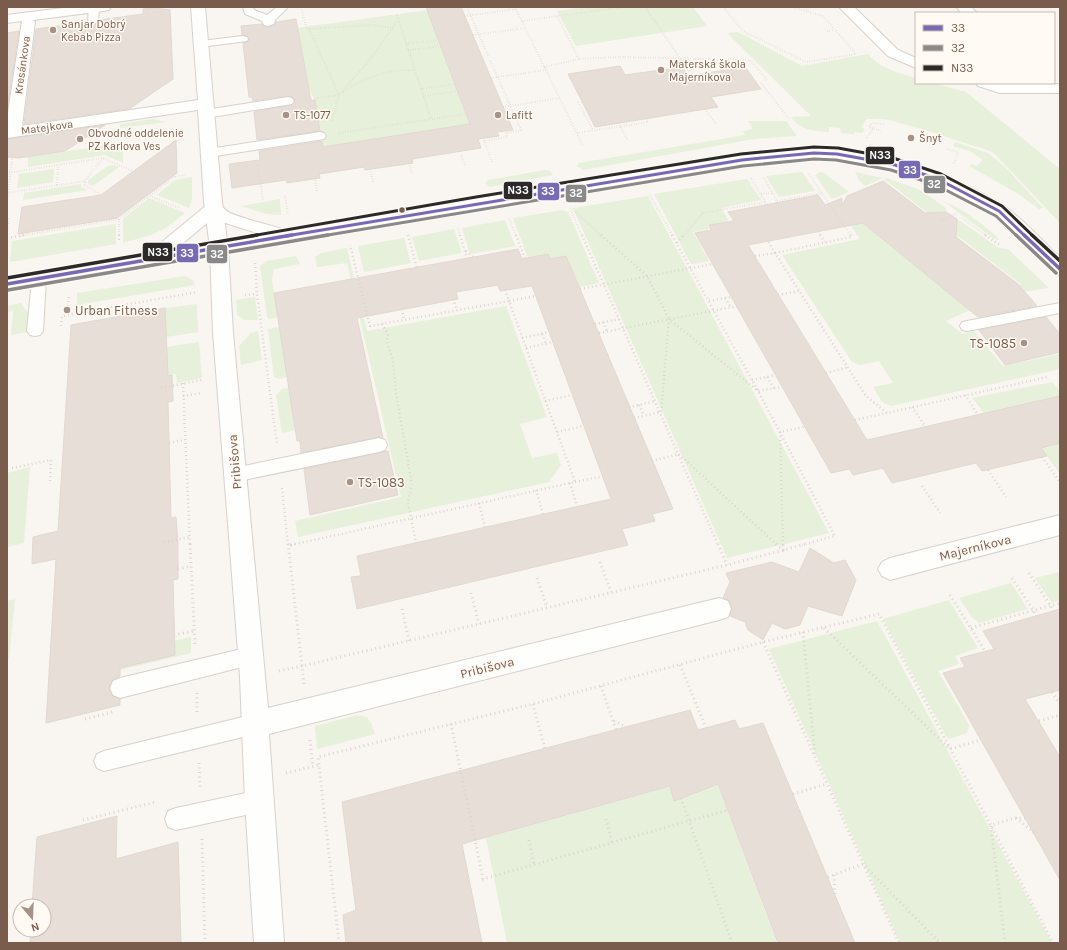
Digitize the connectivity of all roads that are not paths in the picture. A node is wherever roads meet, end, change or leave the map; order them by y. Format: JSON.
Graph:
{"nodes":[{"id":1,"x":198,"y":7,"type":"edge"},
{"id":2,"x":248,"y":7,"type":"edge"},
{"id":3,"x":284,"y":7,"type":"edge"},
{"id":4,"x":846,"y":7,"type":"edge"},
{"id":5,"x":96,"y":11,"type":"edge"},
{"id":6,"x":30,"y":13,"type":"edge"},
{"id":7,"x":7,"y":19,"type":"edge"},
{"id":8,"x":242,"y":39,"type":"dead end"},
{"id":9,"x":201,"y":44,"type":"junction"},
{"id":10,"x":915,"y":64,"type":"edge"},
{"id":11,"x":986,"y":84,"type":"edge"},
{"id":12,"x":1056,"y":88,"type":"edge"},
{"id":13,"x":288,"y":100,"type":"road end"},
{"id":14,"x":206,"y":109,"type":"junction"},
{"id":15,"x":10,"y":133,"type":"edge"},
{"id":16,"x":324,"y":135,"type":"road end"},
{"id":17,"x":209,"y":153,"type":"junction"},
{"id":18,"x":214,"y":208,"type":"junction"},
{"id":19,"x":284,"y":236,"type":"junction"},
{"id":20,"x":219,"y":248,"type":"junction"},
{"id":21,"x":136,"y":262,"type":"junction"},
{"id":22,"x":1060,"y":269,"type":"edge"},
{"id":23,"x":39,"y":279,"type":"junction"},
{"id":24,"x":7,"y":284,"type":"edge"},
{"id":25,"x":1060,"y":308,"type":"edge"},
{"id":26,"x":967,"y":326,"type":"dead end"},
{"id":27,"x":35,"y":331,"type":"dead end"},
{"id":28,"x":378,"y":445,"type":"dead end"},
{"id":29,"x":234,"y":475,"type":"junction"},
{"id":30,"x":1060,"y":525,"type":"edge"},
{"id":31,"x":890,"y":569,"type":"dead end"},
{"id":32,"x":719,"y":609,"type":"dead end"},
{"id":33,"x":250,"y":656,"type":"junction"},
{"id":34,"x":120,"y":688,"type":"dead end"},
{"id":35,"x":255,"y":724,"type":"junction"},
{"id":36,"x":104,"y":761,"type":"dead end"},
{"id":37,"x":259,"y":801,"type":"junction"},
{"id":38,"x":176,"y":819,"type":"dead end"},
{"id":39,"x":270,"y":943,"type":"edge"}],
"edges":[{"from":1,"to":9,"type":"street"},
{"from":2,"to":3,"type":"lane"},
{"from":4,"to":10,"type":"street"},
{"from":5,"to":7,"type":"street"},
{"from":6,"to":15,"type":"street","name":"Kresánkova"},
{"from":8,"to":9,"type":"lane"},
{"from":9,"to":14,"type":"street"},
{"from":11,"to":12,"type":"street"},
{"from":13,"to":14,"type":"lane"},
{"from":14,"to":15,"type":"street","name":"Matejkova"},
{"from":14,"to":17,"type":"street"},
{"from":16,"to":17,"type":"lane"},
{"from":17,"to":18,"type":"street"},
{"from":18,"to":19,"type":"street"},
{"from":18,"to":20,"type":"street"},
{"from":18,"to":21,"type":"street"},
{"from":19,"to":20,"type":"street"},
{"from":19,"to":22,"type":"street"},
{"from":20,"to":21,"type":"street"},
{"from":20,"to":29,"type":"street","name":"Pribišova"},
{"from":21,"to":23,"type":"street"},
{"from":23,"to":24,"type":"street"},
{"from":23,"to":27,"type":"lane"},
{"from":25,"to":26,"type":"lane"},
{"from":28,"to":29,"type":"lane"},
{"from":29,"to":33,"type":"street","name":"Pribišova"},
{"from":30,"to":31,"type":"street","name":"Majerníkova"},
{"from":32,"to":35,"type":"street","name":"Pribišova"},
{"from":33,"to":34,"type":"lane"},
{"from":33,"to":35,"type":"street","name":"Pribišova"},
{"from":35,"to":36,"type":"lane"},
{"from":35,"to":37,"type":"street","name":"Pribišova"},
{"from":37,"to":38,"type":"lane"},
{"from":37,"to":39,"type":"street","name":"Pribišova"}]}
